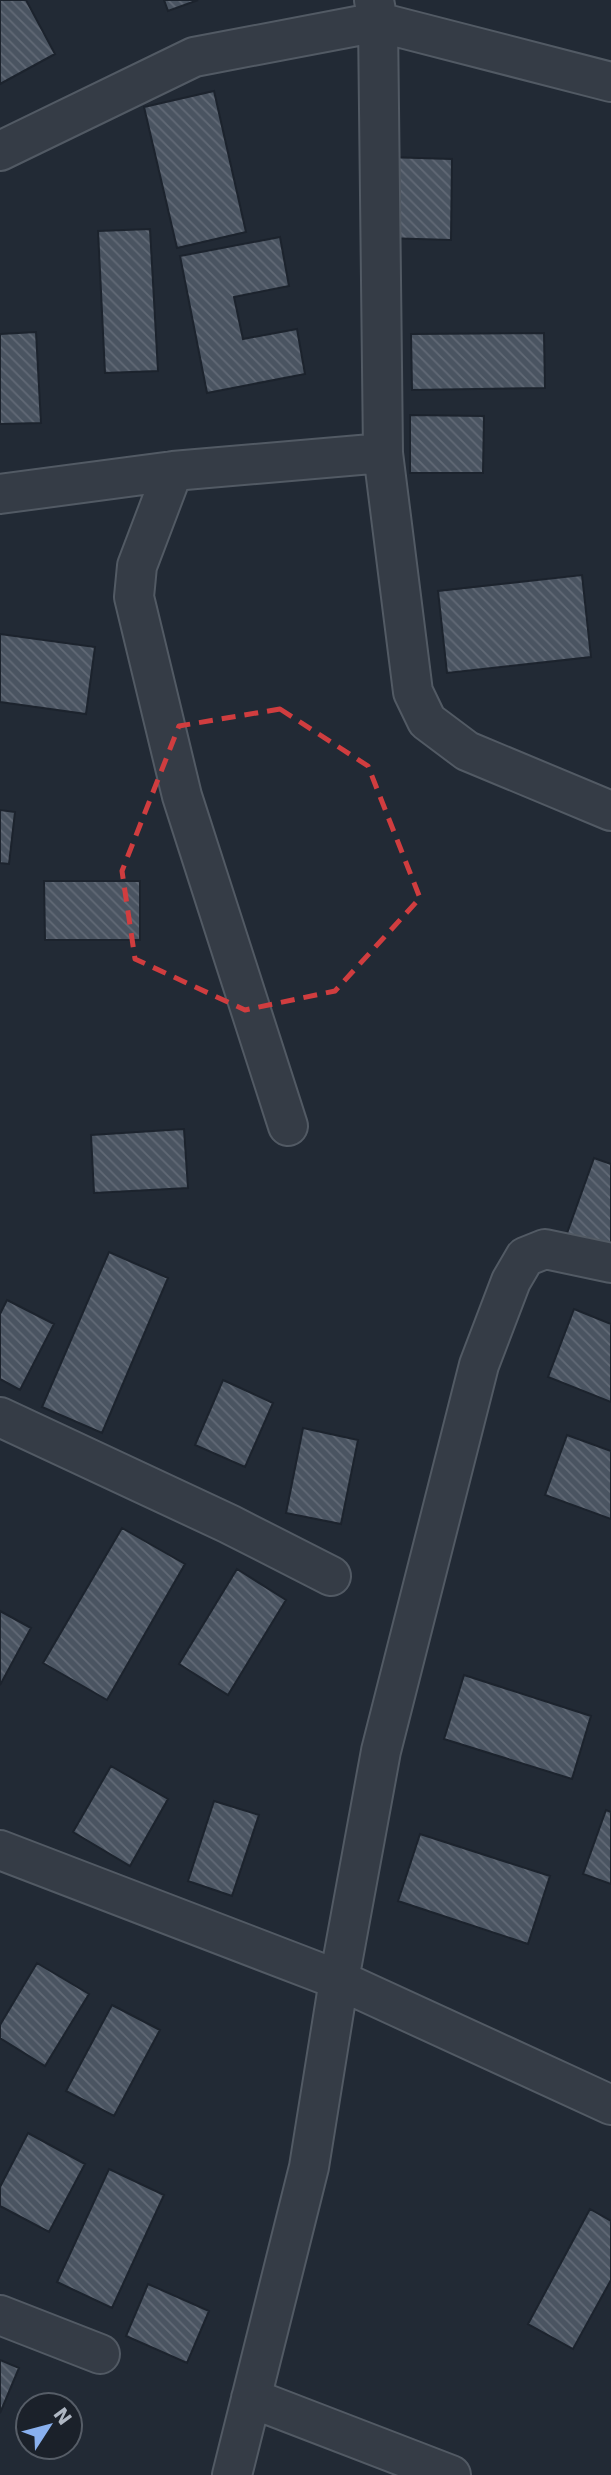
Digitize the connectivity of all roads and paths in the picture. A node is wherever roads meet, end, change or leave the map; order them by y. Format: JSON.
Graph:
{"nodes":[{"id":1,"x":376,"y":11,"type":"edge"},
{"id":2,"x":611,"y":82,"type":"edge"},
{"id":3,"x":0,"y":151,"type":"edge"},
{"id":4,"x":383,"y":453,"type":"junction"},
{"id":5,"x":173,"y":471,"type":"junction"},
{"id":6,"x":0,"y":494,"type":"edge"},
{"id":7,"x":611,"y":811,"type":"edge"},
{"id":8,"x":288,"y":1126,"type":"dead end"},
{"id":9,"x":611,"y":1263,"type":"edge"},
{"id":10,"x":0,"y":1417,"type":"edge"},
{"id":11,"x":331,"y":1576,"type":"dead end"},
{"id":12,"x":0,"y":1850,"type":"edge"},
{"id":13,"x":339,"y":1980,"type":"junction"},
{"id":14,"x":611,"y":2105,"type":"edge"},
{"id":15,"x":0,"y":2315,"type":"edge"},
{"id":16,"x":100,"y":2354,"type":"dead end"},
{"id":17,"x":251,"y":2398,"type":"junction"},
{"id":18,"x":232,"y":2475,"type":"edge"},
{"id":19,"x":451,"y":2475,"type":"edge"}],
"edges":[{"from":1,"to":2,"type":"street"},
{"from":1,"to":3,"type":"street"},
{"from":1,"to":4,"type":"street"},
{"from":4,"to":5,"type":"street"},
{"from":4,"to":7,"type":"street"},
{"from":5,"to":6,"type":"street"},
{"from":5,"to":8,"type":"street"},
{"from":9,"to":13,"type":"street"},
{"from":10,"to":11,"type":"street"},
{"from":12,"to":13,"type":"street"},
{"from":13,"to":14,"type":"street"},
{"from":13,"to":17,"type":"street"},
{"from":15,"to":16,"type":"street"},
{"from":17,"to":18,"type":"street"},
{"from":17,"to":19,"type":"street"}]}
